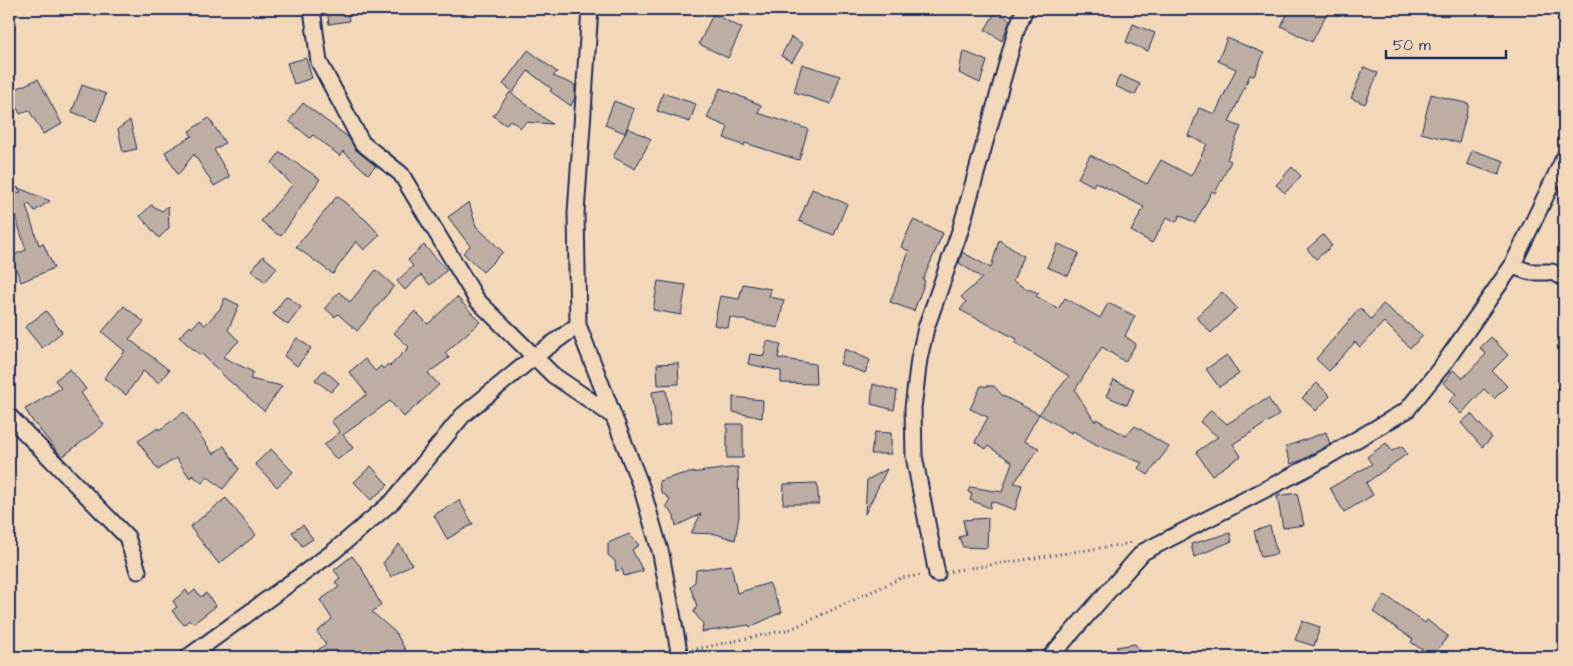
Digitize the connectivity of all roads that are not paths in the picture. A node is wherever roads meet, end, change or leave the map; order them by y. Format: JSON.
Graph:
{"nodes":[{"id":1,"x":312,"y":9,"type":"edge"},
{"id":2,"x":590,"y":9,"type":"edge"},
{"id":3,"x":1025,"y":9,"type":"edge"},
{"id":4,"x":1564,"y":158,"type":"edge"},
{"id":5,"x":1512,"y":266,"type":"junction"},
{"id":6,"x":1564,"y":278,"type":"edge"},
{"id":7,"x":578,"y":325,"type":"junction"},
{"id":8,"x":534,"y":357,"type":"junction"},
{"id":9,"x":9,"y":416,"type":"edge"},
{"id":10,"x":614,"y":416,"type":"junction"},
{"id":11,"x":138,"y":571,"type":"dead end"},
{"id":12,"x":937,"y":574,"type":"road end"},
{"id":13,"x":679,"y":655,"type":"edge"},
{"id":14,"x":188,"y":657,"type":"edge"},
{"id":15,"x":1050,"y":657,"type":"edge"}],
"edges":[{"from":1,"to":8,"type":"street"},
{"from":2,"to":7,"type":"street"},
{"from":3,"to":12,"type":"street"},
{"from":4,"to":5,"type":"street"},
{"from":5,"to":6,"type":"street"},
{"from":5,"to":15,"type":"street"},
{"from":7,"to":8,"type":"street"},
{"from":7,"to":10,"type":"street"},
{"from":8,"to":10,"type":"street"},
{"from":8,"to":14,"type":"street"},
{"from":9,"to":11,"type":"street"},
{"from":10,"to":13,"type":"street"}]}
